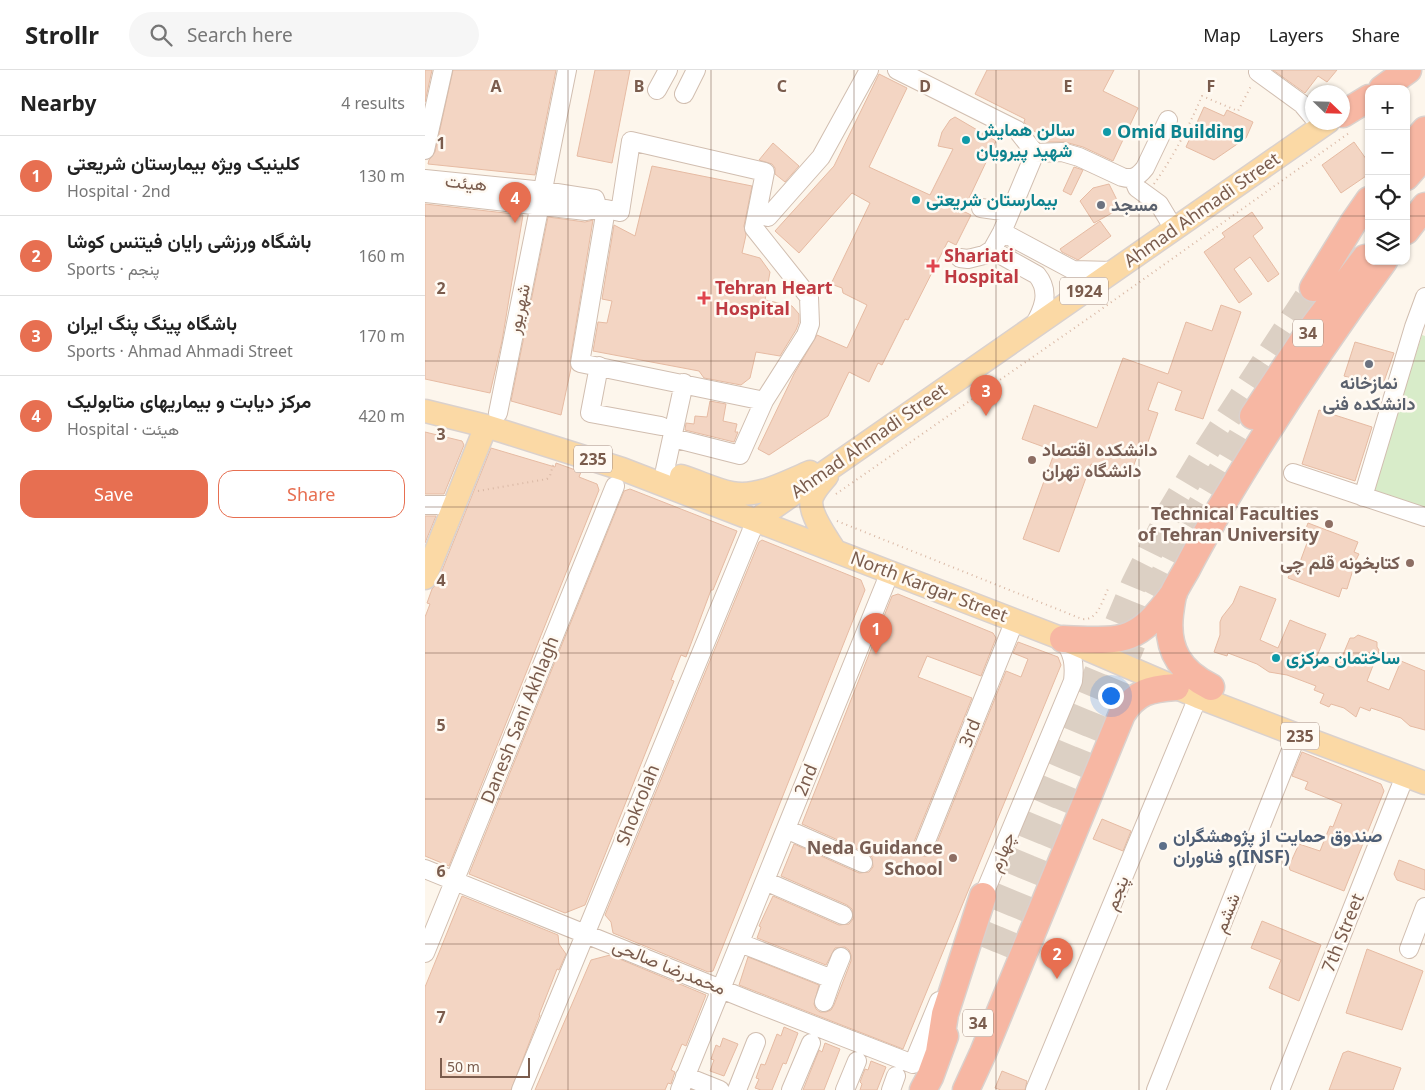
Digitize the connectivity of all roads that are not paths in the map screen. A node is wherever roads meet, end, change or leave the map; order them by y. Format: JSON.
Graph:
{"nodes":[{"id":1,"x":443,"y":70,"type":"edge"},
{"id":2,"x":567,"y":70,"type":"edge"},
{"id":3,"x":668,"y":70,"type":"edge"},
{"id":4,"x":697,"y":70,"type":"edge"},
{"id":5,"x":869,"y":70,"type":"edge"},
{"id":6,"x":897,"y":70,"type":"edge"},
{"id":7,"x":1389,"y":70,"type":"edge"},
{"id":8,"x":1408,"y":70,"type":"edge"},
{"id":9,"x":1258,"y":72,"type":"road end"},
{"id":10,"x":1387,"y":85,"type":"edge"},
{"id":11,"x":657,"y":90,"type":"dead end"},
{"id":12,"x":684,"y":94,"type":"dead end"},
{"id":13,"x":1365,"y":103,"type":"edge"},
{"id":14,"x":1350,"y":104,"type":"edge"},
{"id":15,"x":1305,"y":106,"type":"edge"},
{"id":16,"x":1169,"y":120,"type":"dead end"},
{"id":17,"x":1350,"y":120,"type":"edge"},
{"id":18,"x":1308,"y":130,"type":"edge"},
{"id":19,"x":1425,"y":130,"type":"edge"},
{"id":20,"x":1410,"y":147,"type":"edge"},
{"id":21,"x":425,"y":150,"type":"edge"},
{"id":22,"x":1035,"y":153,"type":"junction"},
{"id":23,"x":1425,"y":156,"type":"edge"},
{"id":24,"x":1408,"y":175,"type":"edge"},
{"id":25,"x":425,"y":178,"type":"edge"},
{"id":26,"x":1133,"y":178,"type":"junction"},
{"id":27,"x":425,"y":193,"type":"edge"},
{"id":28,"x":1425,"y":193,"type":"edge"},
{"id":29,"x":542,"y":198,"type":"junction"},
{"id":30,"x":1365,"y":206,"type":"edge"},
{"id":31,"x":1425,"y":206,"type":"edge"},
{"id":32,"x":981,"y":208,"type":"dead end"},
{"id":33,"x":1410,"y":208,"type":"edge"},
{"id":34,"x":1009,"y":212,"type":"junction"},
{"id":35,"x":768,"y":217,"type":"dead end"},
{"id":36,"x":1365,"y":225,"type":"edge"},
{"id":37,"x":1410,"y":226,"type":"edge"},
{"id":38,"x":1174,"y":229,"type":"junction"},
{"id":39,"x":1002,"y":232,"type":"junction"},
{"id":40,"x":992,"y":250,"type":"junction"},
{"id":41,"x":960,"y":258,"type":"dead end"},
{"id":42,"x":1365,"y":259,"type":"edge"},
{"id":43,"x":1381,"y":265,"type":"edge"},
{"id":44,"x":1114,"y":271,"type":"junction"},
{"id":45,"x":1425,"y":297,"type":"edge"},
{"id":46,"x":1033,"y":327,"type":"junction"},
{"id":47,"x":1420,"y":329,"type":"edge"},
{"id":48,"x":599,"y":366,"type":"junction"},
{"id":49,"x":684,"y":383,"type":"junction"},
{"id":50,"x":425,"y":397,"type":"edge"},
{"id":51,"x":764,"y":401,"type":"junction"},
{"id":52,"x":425,"y":411,"type":"edge"},
{"id":53,"x":1253,"y":416,"type":"tunnel mouth"},
{"id":54,"x":492,"y":419,"type":"junction"},
{"id":55,"x":667,"y":432,"type":"junction"},
{"id":56,"x":841,"y":460,"type":"junction"},
{"id":57,"x":665,"y":470,"type":"junction"},
{"id":58,"x":1293,"y":473,"type":"dead end"},
{"id":59,"x":615,"y":486,"type":"dead end"},
{"id":60,"x":1363,"y":497,"type":"junction"},
{"id":61,"x":457,"y":500,"type":"junction"},
{"id":62,"x":425,"y":505,"type":"edge"},
{"id":63,"x":1425,"y":517,"type":"edge"},
{"id":64,"x":756,"y":520,"type":"junction"},
{"id":65,"x":835,"y":551,"type":"junction"},
{"id":66,"x":890,"y":572,"type":"junction"},
{"id":67,"x":425,"y":578,"type":"edge"},
{"id":68,"x":1174,"y":593,"type":"junction"},
{"id":69,"x":1015,"y":620,"type":"junction"},
{"id":70,"x":1063,"y":639,"type":"junction"},
{"id":71,"x":1195,"y":690,"type":"junction"},
{"id":72,"x":1297,"y":736,"type":"junction"},
{"id":73,"x":1418,"y":776,"type":"edge"},
{"id":74,"x":786,"y":829,"type":"junction"},
{"id":75,"x":924,"y":846,"type":"dead end"},
{"id":76,"x":863,"y":863,"type":"dead end"},
{"id":77,"x":425,"y":868,"type":"edge"},
{"id":78,"x":454,"y":880,"type":"junction"},
{"id":79,"x":765,"y":881,"type":"junction"},
{"id":80,"x":983,"y":896,"type":"junction"},
{"id":81,"x":1425,"y":906,"type":"edge"},
{"id":82,"x":843,"y":915,"type":"dead end"},
{"id":83,"x":585,"y":933,"type":"junction"},
{"id":84,"x":740,"y":943,"type":"junction"},
{"id":85,"x":1409,"y":949,"type":"dead end"},
{"id":86,"x":425,"y":953,"type":"edge"},
{"id":87,"x":841,"y":958,"type":"dead end"},
{"id":88,"x":833,"y":979,"type":"junction"},
{"id":89,"x":722,"y":988,"type":"junction"},
{"id":90,"x":824,"y":1002,"type":"dead end"},
{"id":91,"x":757,"y":1042,"type":"dead end"},
{"id":92,"x":811,"y":1043,"type":"dead end"},
{"id":93,"x":939,"y":1052,"type":"junction"},
{"id":94,"x":857,"y":1061,"type":"dead end"},
{"id":95,"x":928,"y":1082,"type":"edge"},
{"id":96,"x":683,"y":1083,"type":"edge"},
{"id":97,"x":521,"y":1090,"type":"edge"},
{"id":98,"x":720,"y":1090,"type":"edge"},
{"id":99,"x":737,"y":1090,"type":"edge"},
{"id":100,"x":791,"y":1090,"type":"edge"},
{"id":101,"x":845,"y":1090,"type":"edge"},
{"id":102,"x":966,"y":1090,"type":"edge"},
{"id":103,"x":1035,"y":1090,"type":"edge"},
{"id":104,"x":1156,"y":1090,"type":"edge"},
{"id":105,"x":1280,"y":1090,"type":"edge"}],
"edges":[{"from":1,"to":21,"type":"street"},
{"from":2,"to":29,"type":"street","name":"شهریور"},
{"from":3,"to":11,"type":"street"},
{"from":4,"to":12,"type":"street"},
{"from":5,"to":35,"type":"street"},
{"from":6,"to":22,"type":"street"},
{"from":7,"to":14,"type":"main road"},
{"from":8,"to":10,"type":"highway"},
{"from":9,"to":15,"type":"street"},
{"from":13,"to":17,"type":"highway"},
{"from":16,"to":26,"type":"street"},
{"from":18,"to":38,"type":"main road","name":"Ahmad Ahmadi Street","number":"1924"},
{"from":19,"to":20,"type":"highway"},
{"from":22,"to":26,"type":"street"},
{"from":22,"to":34,"type":"street"},
{"from":23,"to":24,"type":"highway"},
{"from":25,"to":29,"type":"street","name":"هیئت"},
{"from":26,"to":38,"type":"street"},
{"from":27,"to":29,"type":"street","name":"هیئت"},
{"from":28,"to":33,"type":"highway"},
{"from":29,"to":54,"type":"street","name":"شهریور"},
{"from":30,"to":36,"type":"highway"},
{"from":31,"to":37,"type":"highway"},
{"from":32,"to":34,"type":"street"},
{"from":34,"to":39,"type":"street"},
{"from":38,"to":44,"type":"main road","name":"Ahmad Ahmadi Street","number":"1924"},
{"from":39,"to":40,"type":"street"},
{"from":39,"to":44,"type":"street"},
{"from":40,"to":41,"type":"street"},
{"from":40,"to":46,"type":"street"},
{"from":42,"to":53,"type":"highway","number":"34"},
{"from":43,"to":68,"type":"highway"},
{"from":44,"to":46,"type":"main road","name":"Ahmad Ahmadi Street","number":"1924"},
{"from":45,"to":47,"type":"street"},
{"from":46,"to":56,"type":"main road","name":"Ahmad Ahmadi Street","number":"1924"},
{"from":47,"to":60,"type":"street"},
{"from":48,"to":49,"type":"street"},
{"from":48,"to":51,"type":"street"},
{"from":48,"to":55,"type":"street"},
{"from":49,"to":51,"type":"street"},
{"from":49,"to":55,"type":"street"},
{"from":50,"to":54,"type":"main road","name":"North Kargar Street"},
{"from":51,"to":55,"type":"street"},
{"from":52,"to":54,"type":"main road","name":"North Kargar Street","number":"235"},
{"from":54,"to":57,"type":"main road","name":"North Kargar Street"},
{"from":54,"to":61,"type":"main road"},
{"from":54,"to":64,"type":"main road","name":"North Kargar Street","number":"235"},
{"from":55,"to":57,"type":"street"},
{"from":56,"to":57,"type":"main road","name":"North Kargar Street"},
{"from":56,"to":64,"type":"main road","name":"Ahmad Ahmadi Street","number":"1924"},
{"from":56,"to":65,"type":"main road"},
{"from":58,"to":60,"type":"street"},
{"from":59,"to":78,"type":"street","name":"Danesh Sani Akhlagh"},
{"from":60,"to":63,"type":"street"},
{"from":61,"to":62,"type":"street"},
{"from":61,"to":67,"type":"main road"},
{"from":64,"to":65,"type":"main road","name":"North Kargar Street","number":"235"},
{"from":64,"to":83,"type":"street","name":"Shokrolah"},
{"from":65,"to":66,"type":"main road","name":"North Kargar Street","number":"235"},
{"from":66,"to":69,"type":"main road","name":"North Kargar Street","number":"235"},
{"from":66,"to":74,"type":"street","name":"2nd"},
{"from":68,"to":70,"type":"highway"},
{"from":68,"to":71,"type":"highway"},
{"from":69,"to":70,"type":"main road","name":"North Kargar Street","number":"235"},
{"from":69,"to":75,"type":"street","name":"3rd"},
{"from":70,"to":71,"type":"main road","name":"North Kargar Street","number":"235"},
{"from":70,"to":80,"type":"street","name":"چهارم"},
{"from":71,"to":72,"type":"main road","name":"North Kargar Street","number":"235"},
{"from":71,"to":73,"type":"main road","name":"North Kargar Street","number":"235"},
{"from":71,"to":102,"type":"highway"},
{"from":71,"to":103,"type":"street","name":"پنجم"},
{"from":72,"to":73,"type":"main road","name":"North Kargar Street","number":"235"},
{"from":72,"to":104,"type":"street","name":"ششم"},
{"from":73,"to":105,"type":"street","name":"7th Street"},
{"from":74,"to":76,"type":"street"},
{"from":74,"to":79,"type":"street","name":"2nd"},
{"from":77,"to":78,"type":"street","name":"محمدرضا صالحی"},
{"from":78,"to":83,"type":"street","name":"محمدرضا صالحی"},
{"from":78,"to":86,"type":"street","name":"Danesh Sani Akhlagh"},
{"from":79,"to":82,"type":"street"},
{"from":79,"to":84,"type":"street","name":"2nd"},
{"from":80,"to":93,"type":"highway"},
{"from":80,"to":95,"type":"street","name":"چهارم"},
{"from":81,"to":85,"type":"street"},
{"from":83,"to":89,"type":"street","name":"محمدرضا صالحی"},
{"from":83,"to":97,"type":"street","name":"Shokrolah"},
{"from":84,"to":88,"type":"street"},
{"from":84,"to":89,"type":"street","name":"2nd"},
{"from":87,"to":88,"type":"street"},
{"from":88,"to":90,"type":"street"},
{"from":89,"to":95,"type":"street","name":"محمدرضا صالحی"},
{"from":89,"to":96,"type":"street","name":"2nd"},
{"from":91,"to":99,"type":"street"},
{"from":92,"to":100,"type":"street"},
{"from":93,"to":95,"type":"highway","number":"34"},
{"from":93,"to":95,"type":"highway","number":"34"},
{"from":94,"to":101,"type":"street"},
{"from":96,"to":98,"type":"street"}]}
